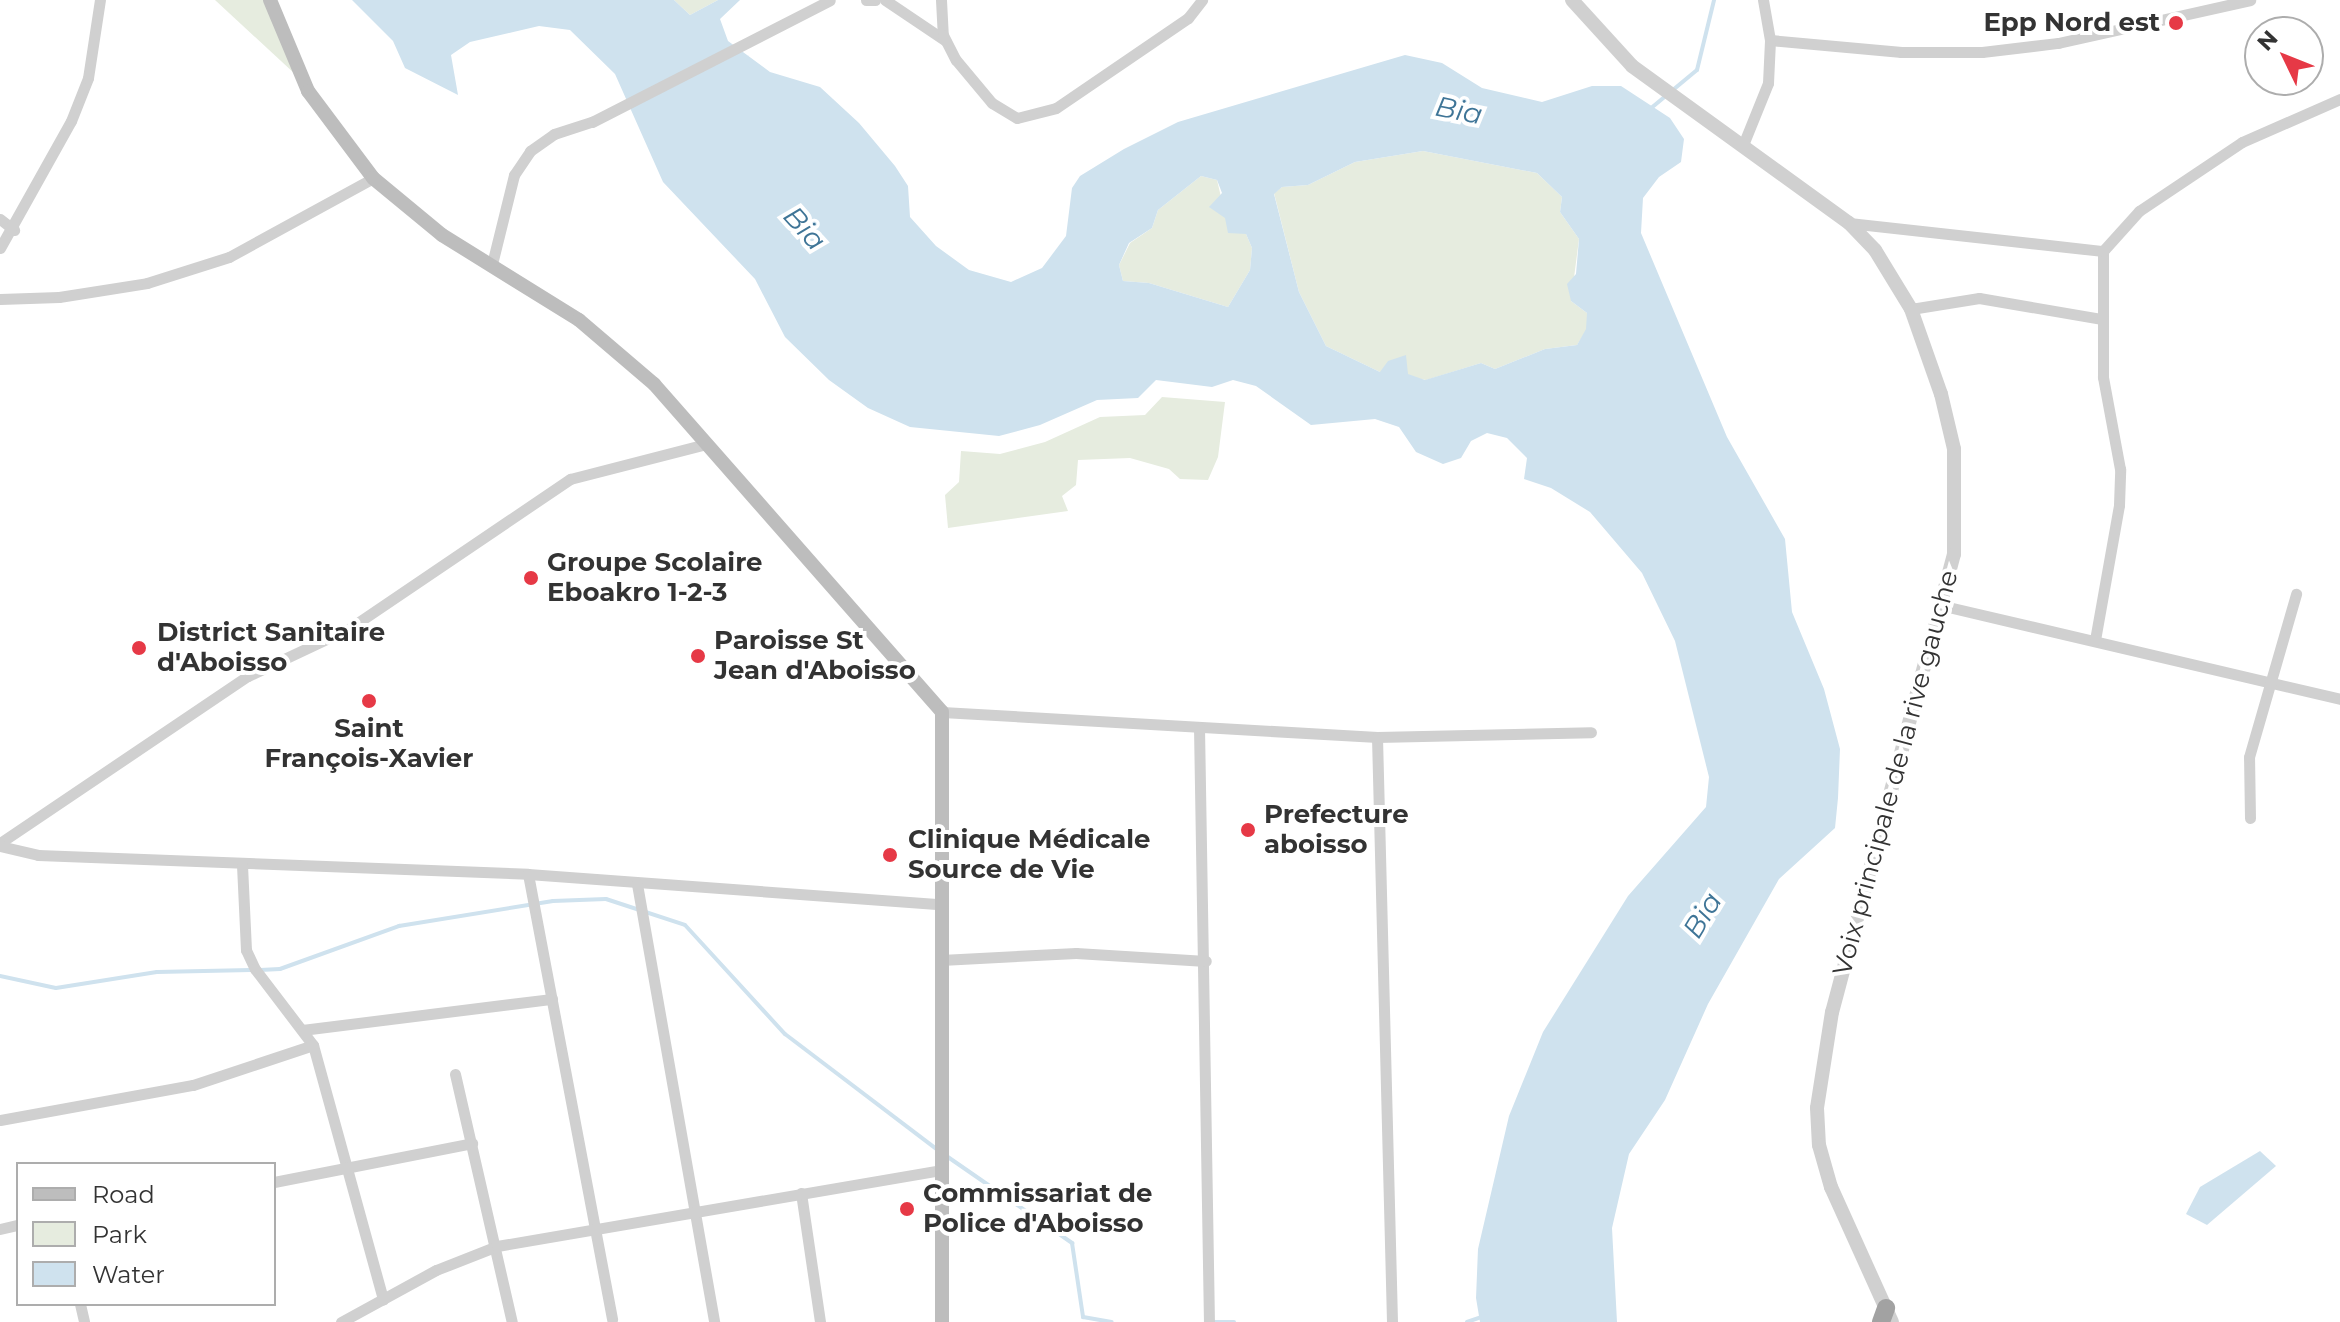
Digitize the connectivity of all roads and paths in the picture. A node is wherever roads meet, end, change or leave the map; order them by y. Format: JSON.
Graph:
{"nodes":[{"id":1,"x":100,"y":0,"type":"edge"},
{"id":2,"x":270,"y":0,"type":"edge"},
{"id":3,"x":830,"y":0,"type":"edge"},
{"id":4,"x":866,"y":0,"type":"edge"},
{"id":5,"x":875,"y":0,"type":"edge"},
{"id":6,"x":885,"y":0,"type":"edge"},
{"id":7,"x":941,"y":0,"type":"edge"},
{"id":8,"x":1202,"y":0,"type":"edge"},
{"id":9,"x":1572,"y":0,"type":"edge"},
{"id":10,"x":1763,"y":0,"type":"edge"},
{"id":11,"x":2250,"y":0,"type":"edge"},
{"id":12,"x":1770,"y":40,"type":"junction"},
{"id":13,"x":946,"y":41,"type":"junction"},
{"id":14,"x":2340,"y":99,"type":"edge"},
{"id":15,"x":1743,"y":145,"type":"junction"},
{"id":16,"x":373,"y":178,"type":"junction"},
{"id":17,"x":0,"y":219,"type":"edge"},
{"id":18,"x":1849,"y":223,"type":"junction"},
{"id":19,"x":14,"y":230,"type":"junction"},
{"id":20,"x":0,"y":248,"type":"edge"},
{"id":21,"x":2103,"y":251,"type":"junction"},
{"id":22,"x":492,"y":264,"type":"junction"},
{"id":23,"x":0,"y":299,"type":"edge"},
{"id":24,"x":1911,"y":309,"type":"junction"},
{"id":25,"x":2102,"y":319,"type":"junction"},
{"id":26,"x":706,"y":444,"type":"junction"},
{"id":27,"x":2296,"y":594,"type":"dead end"},
{"id":28,"x":1944,"y":606,"type":"junction"},
{"id":29,"x":2095,"y":640,"type":"junction"},
{"id":30,"x":2269,"y":681,"type":"junction"},
{"id":31,"x":2340,"y":699,"type":"edge"},
{"id":32,"x":942,"y":712,"type":"junction"},
{"id":33,"x":1199,"y":727,"type":"junction"},
{"id":34,"x":1591,"y":732,"type":"dead end"},
{"id":35,"x":1377,"y":737,"type":"junction"},
{"id":36,"x":2250,"y":818,"type":"dead end"},
{"id":37,"x":0,"y":845,"type":"edge"},
{"id":38,"x":242,"y":865,"type":"junction"},
{"id":39,"x":528,"y":874,"type":"junction"},
{"id":40,"x":637,"y":884,"type":"junction"},
{"id":41,"x":940,"y":904,"type":"junction"},
{"id":42,"x":941,"y":960,"type":"junction"},
{"id":43,"x":1206,"y":961,"type":"junction"},
{"id":44,"x":552,"y":999,"type":"junction"},
{"id":45,"x":302,"y":1030,"type":"junction"},
{"id":46,"x":313,"y":1045,"type":"junction"},
{"id":47,"x":455,"y":1074,"type":"dead end"},
{"id":48,"x":0,"y":1120,"type":"edge"},
{"id":49,"x":472,"y":1143,"type":"junction"},
{"id":50,"x":941,"y":1170,"type":"junction"},
{"id":51,"x":350,"y":1171,"type":"junction"},
{"id":52,"x":276,"y":1182,"type":"edge"},
{"id":53,"x":801,"y":1193,"type":"junction"},
{"id":54,"x":697,"y":1211,"type":"junction"},
{"id":55,"x":596,"y":1229,"type":"junction"},
{"id":56,"x":497,"y":1246,"type":"junction"},
{"id":57,"x":383,"y":1300,"type":"junction"},
{"id":58,"x":1886,"y":1317,"type":"edge"},
{"id":59,"x":612,"y":1319,"type":"dead end"},
{"id":60,"x":341,"y":1322,"type":"edge"},
{"id":61,"x":512,"y":1322,"type":"edge"},
{"id":62,"x":714,"y":1322,"type":"edge"},
{"id":63,"x":820,"y":1322,"type":"edge"},
{"id":64,"x":942,"y":1322,"type":"edge"},
{"id":65,"x":1209,"y":1322,"type":"edge"},
{"id":66,"x":1392,"y":1322,"type":"edge"}],
"edges":[{"from":1,"to":19,"type":"street"},
{"from":2,"to":16,"type":"main road"},
{"from":3,"to":22,"type":"street"},
{"from":4,"to":5,"type":"street"},
{"from":6,"to":13,"type":"street"},
{"from":7,"to":13,"type":"street"},
{"from":8,"to":13,"type":"street"},
{"from":9,"to":15,"type":"street","name":"Voix principale de la rive gauche"},
{"from":10,"to":12,"type":"street"},
{"from":11,"to":12,"type":"street"},
{"from":12,"to":15,"type":"street"},
{"from":14,"to":21,"type":"street"},
{"from":15,"to":18,"type":"street","name":"Voix principale de la rive gauche"},
{"from":16,"to":22,"type":"main road"},
{"from":16,"to":23,"type":"street"},
{"from":17,"to":19,"type":"street"},
{"from":18,"to":21,"type":"street"},
{"from":18,"to":24,"type":"street","name":"Voix principale de la rive gauche"},
{"from":19,"to":20,"type":"street"},
{"from":21,"to":25,"type":"street"},
{"from":22,"to":26,"type":"main road"},
{"from":24,"to":25,"type":"street"},
{"from":24,"to":28,"type":"street","name":"Voix principale de la rive gauche"},
{"from":25,"to":29,"type":"street"},
{"from":26,"to":32,"type":"main road"},
{"from":26,"to":37,"type":"street"},
{"from":27,"to":30,"type":"street"},
{"from":28,"to":29,"type":"street"},
{"from":28,"to":58,"type":"street","name":"Voix principale de la rive gauche"},
{"from":29,"to":30,"type":"street"},
{"from":30,"to":31,"type":"street"},
{"from":30,"to":36,"type":"street"},
{"from":32,"to":33,"type":"street"},
{"from":32,"to":41,"type":"main road"},
{"from":33,"to":35,"type":"street"},
{"from":33,"to":43,"type":"street"},
{"from":34,"to":35,"type":"street"},
{"from":35,"to":66,"type":"street"},
{"from":37,"to":38,"type":"street"},
{"from":38,"to":39,"type":"street"},
{"from":38,"to":45,"type":"street"},
{"from":39,"to":40,"type":"street"},
{"from":39,"to":44,"type":"street"},
{"from":40,"to":41,"type":"street"},
{"from":40,"to":54,"type":"street"},
{"from":41,"to":42,"type":"main road"},
{"from":42,"to":43,"type":"street"},
{"from":42,"to":50,"type":"main road"},
{"from":43,"to":65,"type":"street"},
{"from":44,"to":45,"type":"street"},
{"from":44,"to":55,"type":"street"},
{"from":45,"to":46,"type":"street"},
{"from":46,"to":48,"type":"street"},
{"from":46,"to":51,"type":"street"},
{"from":47,"to":49,"type":"street"},
{"from":49,"to":51,"type":"street"},
{"from":49,"to":56,"type":"street"},
{"from":50,"to":53,"type":"street"},
{"from":50,"to":64,"type":"main road"},
{"from":51,"to":52,"type":"street"},
{"from":51,"to":57,"type":"street"},
{"from":53,"to":54,"type":"street"},
{"from":53,"to":63,"type":"street"},
{"from":54,"to":55,"type":"street"},
{"from":54,"to":62,"type":"street"},
{"from":55,"to":56,"type":"street"},
{"from":55,"to":59,"type":"street"},
{"from":56,"to":57,"type":"street"},
{"from":56,"to":61,"type":"street"},
{"from":57,"to":60,"type":"street"}]}
